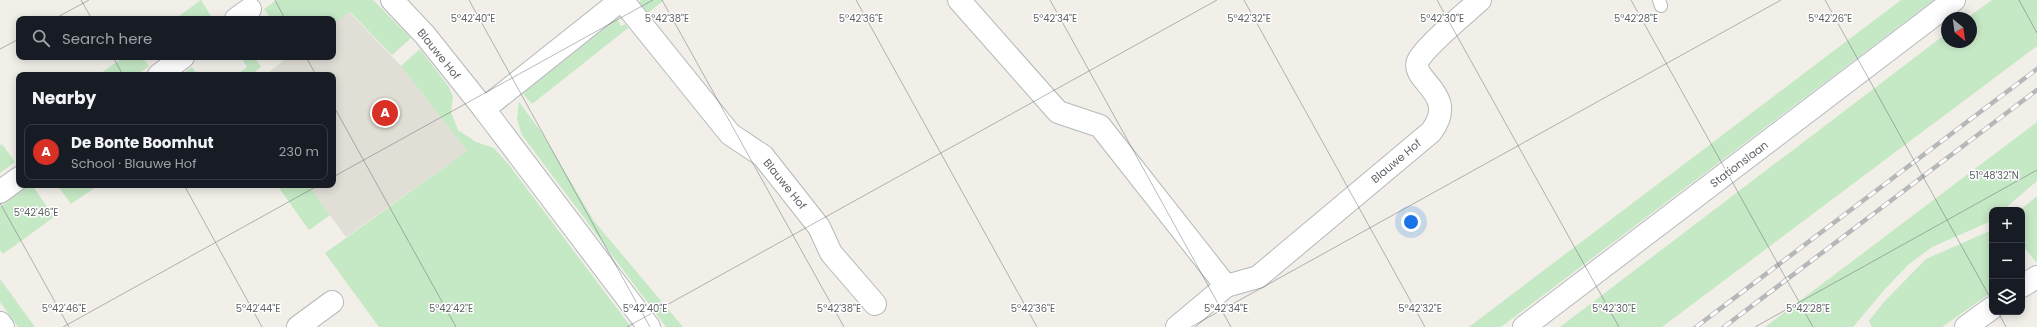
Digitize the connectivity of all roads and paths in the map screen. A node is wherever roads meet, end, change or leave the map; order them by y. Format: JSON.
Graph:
{"nodes":[{"id":1,"x":392,"y":0,"type":"edge"},
{"id":2,"x":622,"y":0,"type":"edge"},
{"id":3,"x":959,"y":0,"type":"edge"},
{"id":4,"x":1480,"y":0,"type":"edge"},
{"id":5,"x":1954,"y":0,"type":"edge"},
{"id":6,"x":179,"y":60,"type":"edge"},
{"id":7,"x":163,"y":72,"type":"edge"},
{"id":8,"x":484,"y":109,"type":"junction"},
{"id":9,"x":16,"y":180,"type":"edge"},
{"id":10,"x":0,"y":192,"type":"edge"},
{"id":11,"x":2037,"y":277,"type":"edge"},
{"id":12,"x":2025,"y":284,"type":"edge"},
{"id":13,"x":1226,"y":286,"type":"junction"},
{"id":14,"x":332,"y":302,"type":"dead end"},
{"id":15,"x":875,"y":304,"type":"dead end"},
{"id":16,"x":1989,"y":310,"type":"edge"},
{"id":17,"x":0,"y":323,"type":"edge"},
{"id":18,"x":3,"y":327,"type":"edge"},
{"id":19,"x":298,"y":327,"type":"edge"},
{"id":20,"x":649,"y":327,"type":"edge"},
{"id":21,"x":1177,"y":327,"type":"edge"},
{"id":22,"x":1524,"y":327,"type":"edge"},
{"id":23,"x":1966,"y":327,"type":"edge"}],
"edges":[{"from":1,"to":8,"type":"street","name":"Blauwe Hof"},
{"from":2,"to":8,"type":"street","name":"Blauwe Hof"},
{"from":2,"to":15,"type":"street","name":"Blauwe Hof"},
{"from":3,"to":13,"type":"street"},
{"from":4,"to":13,"type":"street","name":"Blauwe Hof"},
{"from":5,"to":22,"type":"street","name":"Stationslaan"},
{"from":6,"to":7,"type":"street"},
{"from":8,"to":20,"type":"street","name":"Blauwe Hof"},
{"from":9,"to":10,"type":"street"},
{"from":11,"to":12,"type":"street"},
{"from":13,"to":21,"type":"street","name":"Blauwe Hof"},
{"from":14,"to":19,"type":"street"},
{"from":16,"to":23,"type":"street"},
{"from":17,"to":18,"type":"street"}]}
